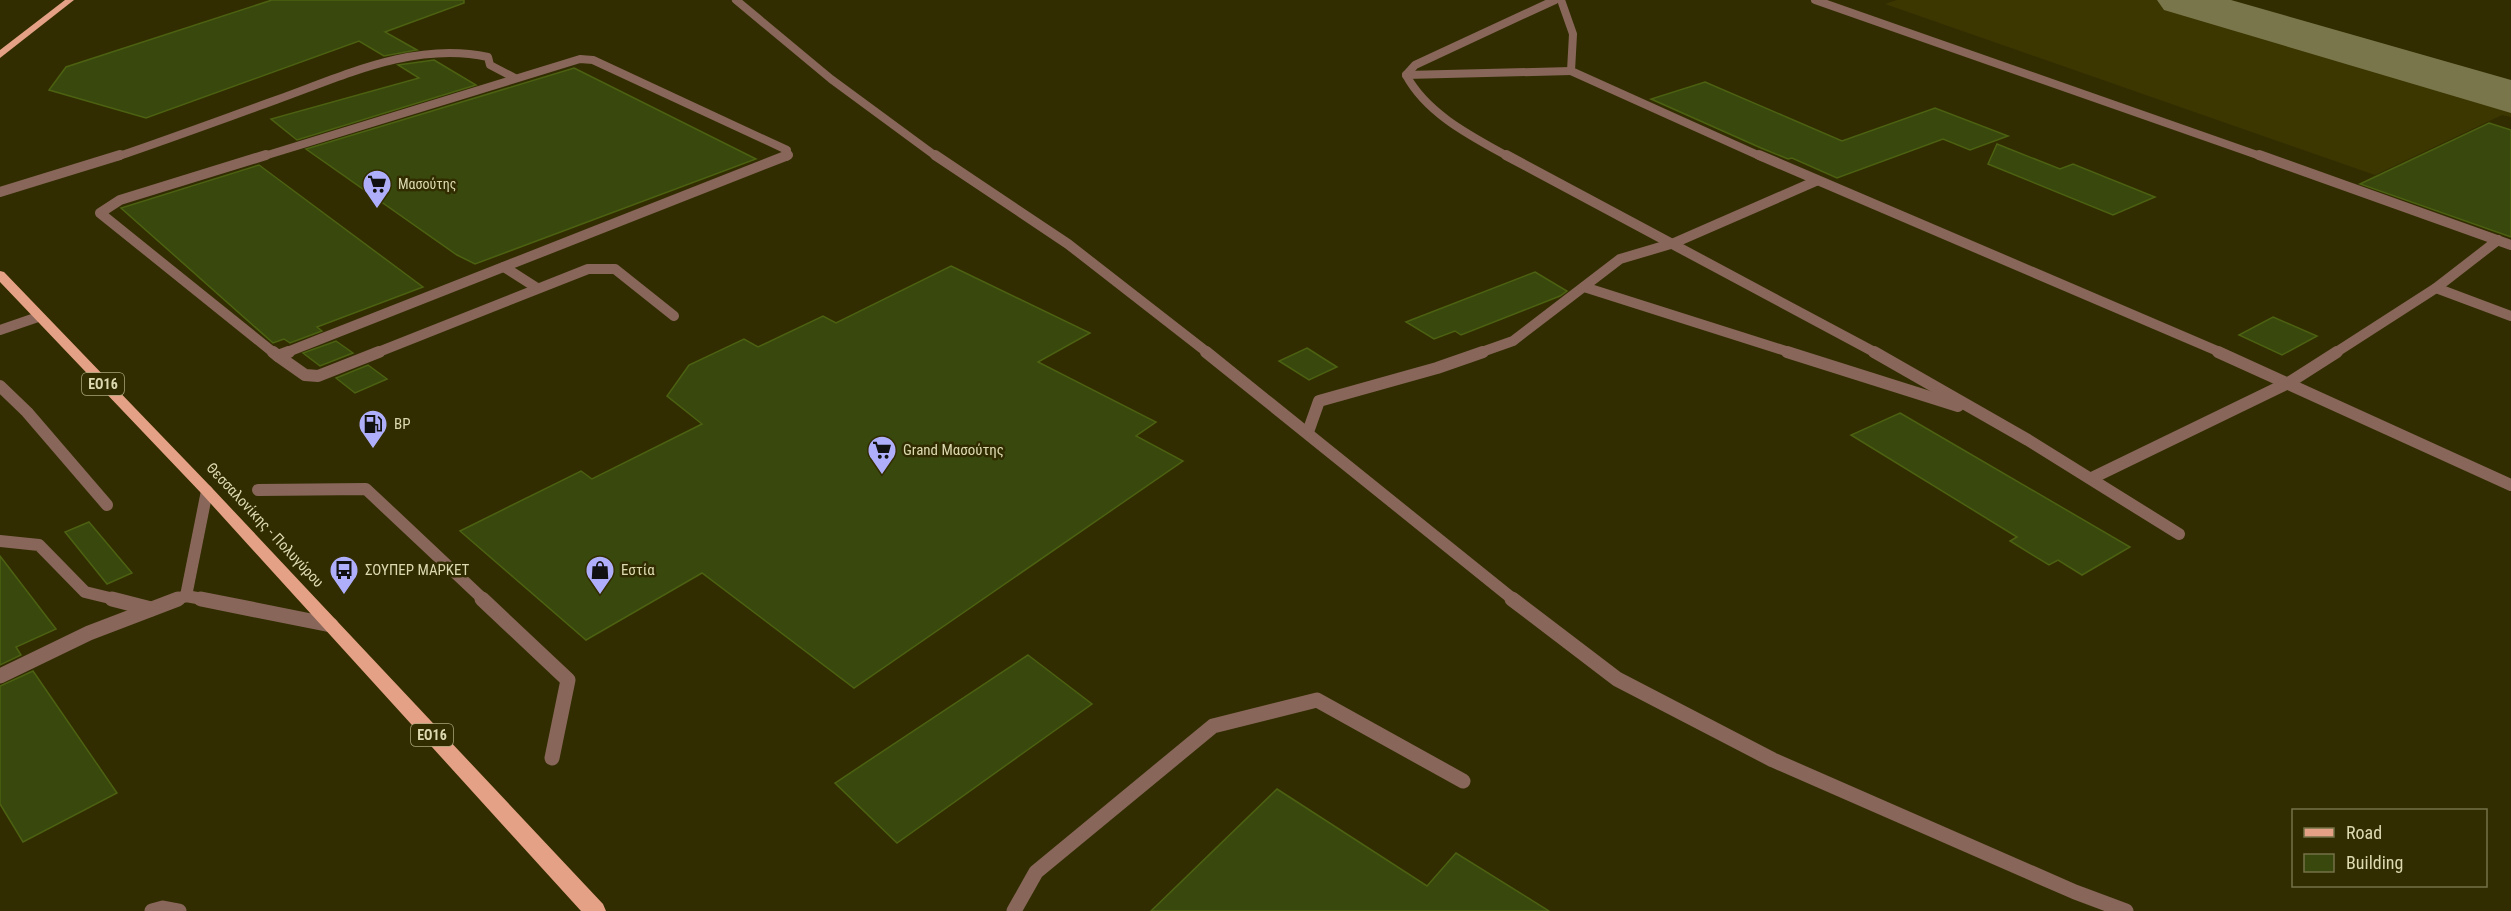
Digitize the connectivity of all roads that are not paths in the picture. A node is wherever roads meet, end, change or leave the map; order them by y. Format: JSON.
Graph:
{"nodes":[{"id":1,"x":70,"y":0,"type":"edge"},
{"id":2,"x":736,"y":0,"type":"edge"},
{"id":3,"x":1555,"y":0,"type":"edge"},
{"id":4,"x":1562,"y":0,"type":"edge"},
{"id":5,"x":1815,"y":0,"type":"edge"},
{"id":6,"x":12,"y":46,"type":"junction"},
{"id":7,"x":0,"y":49,"type":"edge"},
{"id":8,"x":0,"y":55,"type":"edge"},
{"id":9,"x":1571,"y":71,"type":"junction"},
{"id":10,"x":1406,"y":75,"type":"junction"},
{"id":11,"x":515,"y":78,"type":"junction"},
{"id":12,"x":1816,"y":181,"type":"junction"},
{"id":13,"x":0,"y":192,"type":"edge"},
{"id":14,"x":2498,"y":240,"type":"junction"},
{"id":15,"x":1674,"y":243,"type":"junction"},
{"id":16,"x":2511,"y":245,"type":"edge"},
{"id":17,"x":504,"y":267,"type":"junction"},
{"id":18,"x":0,"y":275,"type":"edge"},
{"id":19,"x":1584,"y":287,"type":"junction"},
{"id":20,"x":537,"y":288,"type":"junction"},
{"id":21,"x":2436,"y":288,"type":"junction"},
{"id":22,"x":674,"y":316,"type":"dead end"},
{"id":23,"x":2511,"y":316,"type":"edge"},
{"id":24,"x":38,"y":317,"type":"junction"},
{"id":25,"x":0,"y":330,"type":"edge"},
{"id":26,"x":278,"y":356,"type":"junction"},
{"id":27,"x":2290,"y":382,"type":"junction"},
{"id":28,"x":0,"y":386,"type":"edge"},
{"id":29,"x":1984,"y":414,"type":"junction"},
{"id":30,"x":1308,"y":432,"type":"junction"},
{"id":31,"x":2092,"y":478,"type":"junction"},
{"id":32,"x":2511,"y":485,"type":"edge"},
{"id":33,"x":258,"y":490,"type":"dead end"},
{"id":34,"x":207,"y":491,"type":"junction"},
{"id":35,"x":107,"y":504,"type":"dead end"},
{"id":36,"x":2179,"y":534,"type":"dead end"},
{"id":37,"x":0,"y":541,"type":"edge"},
{"id":38,"x":186,"y":596,"type":"junction"},
{"id":39,"x":151,"y":609,"type":"junction"},
{"id":40,"x":331,"y":625,"type":"junction"},
{"id":41,"x":0,"y":676,"type":"edge"},
{"id":42,"x":552,"y":758,"type":"dead end"},
{"id":43,"x":1463,"y":781,"type":"dead end"},
{"id":44,"x":152,"y":911,"type":"edge"},
{"id":45,"x":179,"y":911,"type":"edge"},
{"id":46,"x":595,"y":911,"type":"edge"},
{"id":47,"x":1014,"y":911,"type":"edge"},
{"id":48,"x":2126,"y":911,"type":"edge"}],
"edges":[{"from":1,"to":6,"type":"main road"},
{"from":2,"to":30,"type":"street"},
{"from":3,"to":10,"type":"street"},
{"from":4,"to":9,"type":"street"},
{"from":5,"to":14,"type":"street"},
{"from":6,"to":7,"type":"street"},
{"from":6,"to":8,"type":"main road"},
{"from":9,"to":10,"type":"street"},
{"from":9,"to":12,"type":"street"},
{"from":10,"to":15,"type":"street"},
{"from":11,"to":13,"type":"street"},
{"from":11,"to":17,"type":"street"},
{"from":11,"to":26,"type":"street"},
{"from":12,"to":15,"type":"street"},
{"from":12,"to":27,"type":"street"},
{"from":14,"to":16,"type":"street"},
{"from":14,"to":21,"type":"street"},
{"from":15,"to":19,"type":"street"},
{"from":15,"to":29,"type":"street"},
{"from":17,"to":20,"type":"street"},
{"from":17,"to":26,"type":"street"},
{"from":18,"to":24,"type":"main road","name":"Θεσσαλονίκης - Πολυγύρου","number":"ΕΟ16"},
{"from":19,"to":29,"type":"street"},
{"from":19,"to":30,"type":"street"},
{"from":20,"to":22,"type":"street"},
{"from":20,"to":26,"type":"street"},
{"from":21,"to":23,"type":"street"},
{"from":21,"to":27,"type":"street"},
{"from":24,"to":25,"type":"street"},
{"from":24,"to":34,"type":"main road","name":"Θεσσαλονίκης - Πολυγύρου","number":"ΕΟ16"},
{"from":27,"to":31,"type":"street"},
{"from":27,"to":32,"type":"street"},
{"from":28,"to":35,"type":"street"},
{"from":29,"to":31,"type":"street"},
{"from":30,"to":48,"type":"street"},
{"from":31,"to":36,"type":"street"},
{"from":33,"to":42,"type":"street"},
{"from":34,"to":38,"type":"street"},
{"from":34,"to":40,"type":"main road","name":"Θεσσαλονίκης - Πολυγύρου","number":"ΕΟ16"},
{"from":37,"to":39,"type":"street"},
{"from":38,"to":39,"type":"street"},
{"from":38,"to":40,"type":"street"},
{"from":39,"to":41,"type":"street"},
{"from":40,"to":46,"type":"main road","name":"Θεσσαλονίκης - Πολυγύρου","number":"ΕΟ16"},
{"from":43,"to":47,"type":"street"},
{"from":44,"to":45,"type":"street"}]}
